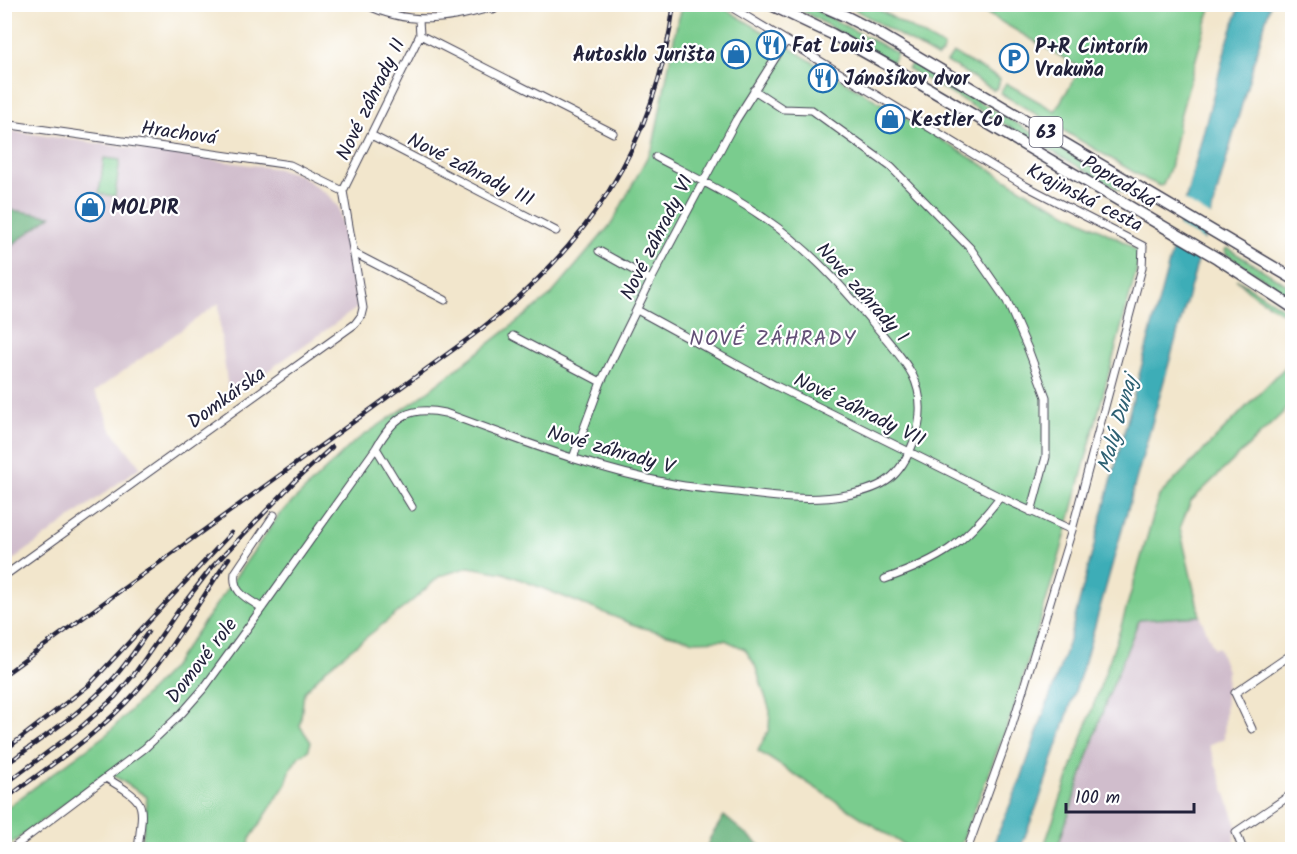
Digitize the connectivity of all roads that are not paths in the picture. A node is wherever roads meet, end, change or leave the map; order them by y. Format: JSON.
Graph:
{"nodes":[{"id":1,"x":365,"y":4,"type":"edge"},
{"id":2,"x":726,"y":4,"type":"edge"},
{"id":3,"x":769,"y":4,"type":"edge"},
{"id":4,"x":818,"y":4,"type":"edge"},
{"id":5,"x":497,"y":6,"type":"edge"},
{"id":6,"x":419,"y":20,"type":"junction"},
{"id":7,"x":420,"y":35,"type":"junction"},
{"id":8,"x":786,"y":41,"type":"junction"},
{"id":9,"x":754,"y":90,"type":"junction"},
{"id":10,"x":4,"y":124,"type":"edge"},
{"id":11,"x":613,"y":133,"type":"dead end"},
{"id":12,"x":371,"y":135,"type":"junction"},
{"id":13,"x":656,"y":157,"type":"dead end"},
{"id":14,"x":703,"y":182,"type":"junction"},
{"id":15,"x":342,"y":191,"type":"junction"},
{"id":16,"x":556,"y":231,"type":"dead end"},
{"id":17,"x":599,"y":251,"type":"dead end"},
{"id":18,"x":354,"y":253,"type":"junction"},
{"id":19,"x":1293,"y":278,"type":"edge"},
{"id":20,"x":651,"y":280,"type":"junction"},
{"id":21,"x":445,"y":300,"type":"dead end"},
{"id":22,"x":1293,"y":307,"type":"edge"},
{"id":23,"x":637,"y":310,"type":"junction"},
{"id":24,"x":513,"y":336,"type":"dead end"},
{"id":25,"x":601,"y":382,"type":"junction"},
{"id":26,"x":376,"y":448,"type":"junction"},
{"id":27,"x":910,"y":452,"type":"junction"},
{"id":28,"x":573,"y":459,"type":"junction"},
{"id":29,"x":1000,"y":497,"type":"junction"},
{"id":30,"x":412,"y":507,"type":"dead end"},
{"id":31,"x":1030,"y":512,"type":"junction"},
{"id":32,"x":273,"y":515,"type":"dead end"},
{"id":33,"x":1072,"y":530,"type":"junction"},
{"id":34,"x":4,"y":576,"type":"edge"},
{"id":35,"x":885,"y":579,"type":"dead end"},
{"id":36,"x":262,"y":608,"type":"junction"},
{"id":37,"x":1293,"y":654,"type":"edge"},
{"id":38,"x":1252,"y":729,"type":"dead end"},
{"id":39,"x":106,"y":778,"type":"junction"},
{"id":40,"x":1293,"y":794,"type":"edge"},
{"id":41,"x":10,"y":849,"type":"edge"},
{"id":42,"x":138,"y":849,"type":"edge"},
{"id":43,"x":967,"y":849,"type":"edge"},
{"id":44,"x":1243,"y":849,"type":"edge"}],
"edges":[{"from":1,"to":6,"type":"street"},
{"from":2,"to":8,"type":"street","name":"Krajinská cesta"},
{"from":3,"to":22,"type":"main road","name":"Popradská","number":"63"},
{"from":4,"to":19,"type":"main road","name":"Popradská","number":"63"},
{"from":5,"to":6,"type":"street"},
{"from":6,"to":7,"type":"street","name":"Nové záhrady II"},
{"from":7,"to":11,"type":"street"},
{"from":7,"to":12,"type":"street","name":"Nové záhrady II"},
{"from":8,"to":9,"type":"street","name":"Nové záhrady VI"},
{"from":8,"to":33,"type":"street","name":"Krajinská cesta"},
{"from":9,"to":14,"type":"street","name":"Nové záhrady VI"},
{"from":9,"to":31,"type":"street"},
{"from":10,"to":15,"type":"street","name":"Hrachová"},
{"from":12,"to":15,"type":"street","name":"Nové záhrady II"},
{"from":12,"to":16,"type":"street","name":"Nové záhrady III"},
{"from":13,"to":14,"type":"street","name":"Nové záhrady I"},
{"from":14,"to":20,"type":"street","name":"Nové záhrady VI"},
{"from":14,"to":27,"type":"street","name":"Nové záhrady I"},
{"from":15,"to":18,"type":"street","name":"Domkárska"},
{"from":17,"to":20,"type":"street"},
{"from":18,"to":21,"type":"street"},
{"from":18,"to":34,"type":"street","name":"Domkárska"},
{"from":20,"to":23,"type":"street","name":"Nové záhrady VI"},
{"from":23,"to":25,"type":"street","name":"Nové záhrady VI"},
{"from":23,"to":27,"type":"street","name":"Nové záhrady VII"},
{"from":24,"to":25,"type":"street"},
{"from":25,"to":28,"type":"street","name":"Nové záhrady VI"},
{"from":26,"to":28,"type":"street","name":"Nové záhrady V"},
{"from":26,"to":30,"type":"street"},
{"from":26,"to":36,"type":"street","name":"Domové role"},
{"from":27,"to":28,"type":"street","name":"Nové záhrady V"},
{"from":27,"to":29,"type":"street","name":"Nové záhrady VII"},
{"from":29,"to":31,"type":"street","name":"Nové záhrady VII"},
{"from":29,"to":35,"type":"street"},
{"from":31,"to":33,"type":"street","name":"Nové záhrady VII"},
{"from":32,"to":36,"type":"street"},
{"from":33,"to":43,"type":"street","name":"Krajinská cesta"},
{"from":36,"to":39,"type":"street","name":"Domové role"},
{"from":37,"to":38,"type":"street"},
{"from":39,"to":41,"type":"street","name":"Domové role"},
{"from":39,"to":42,"type":"street"},
{"from":40,"to":44,"type":"street"}]}
